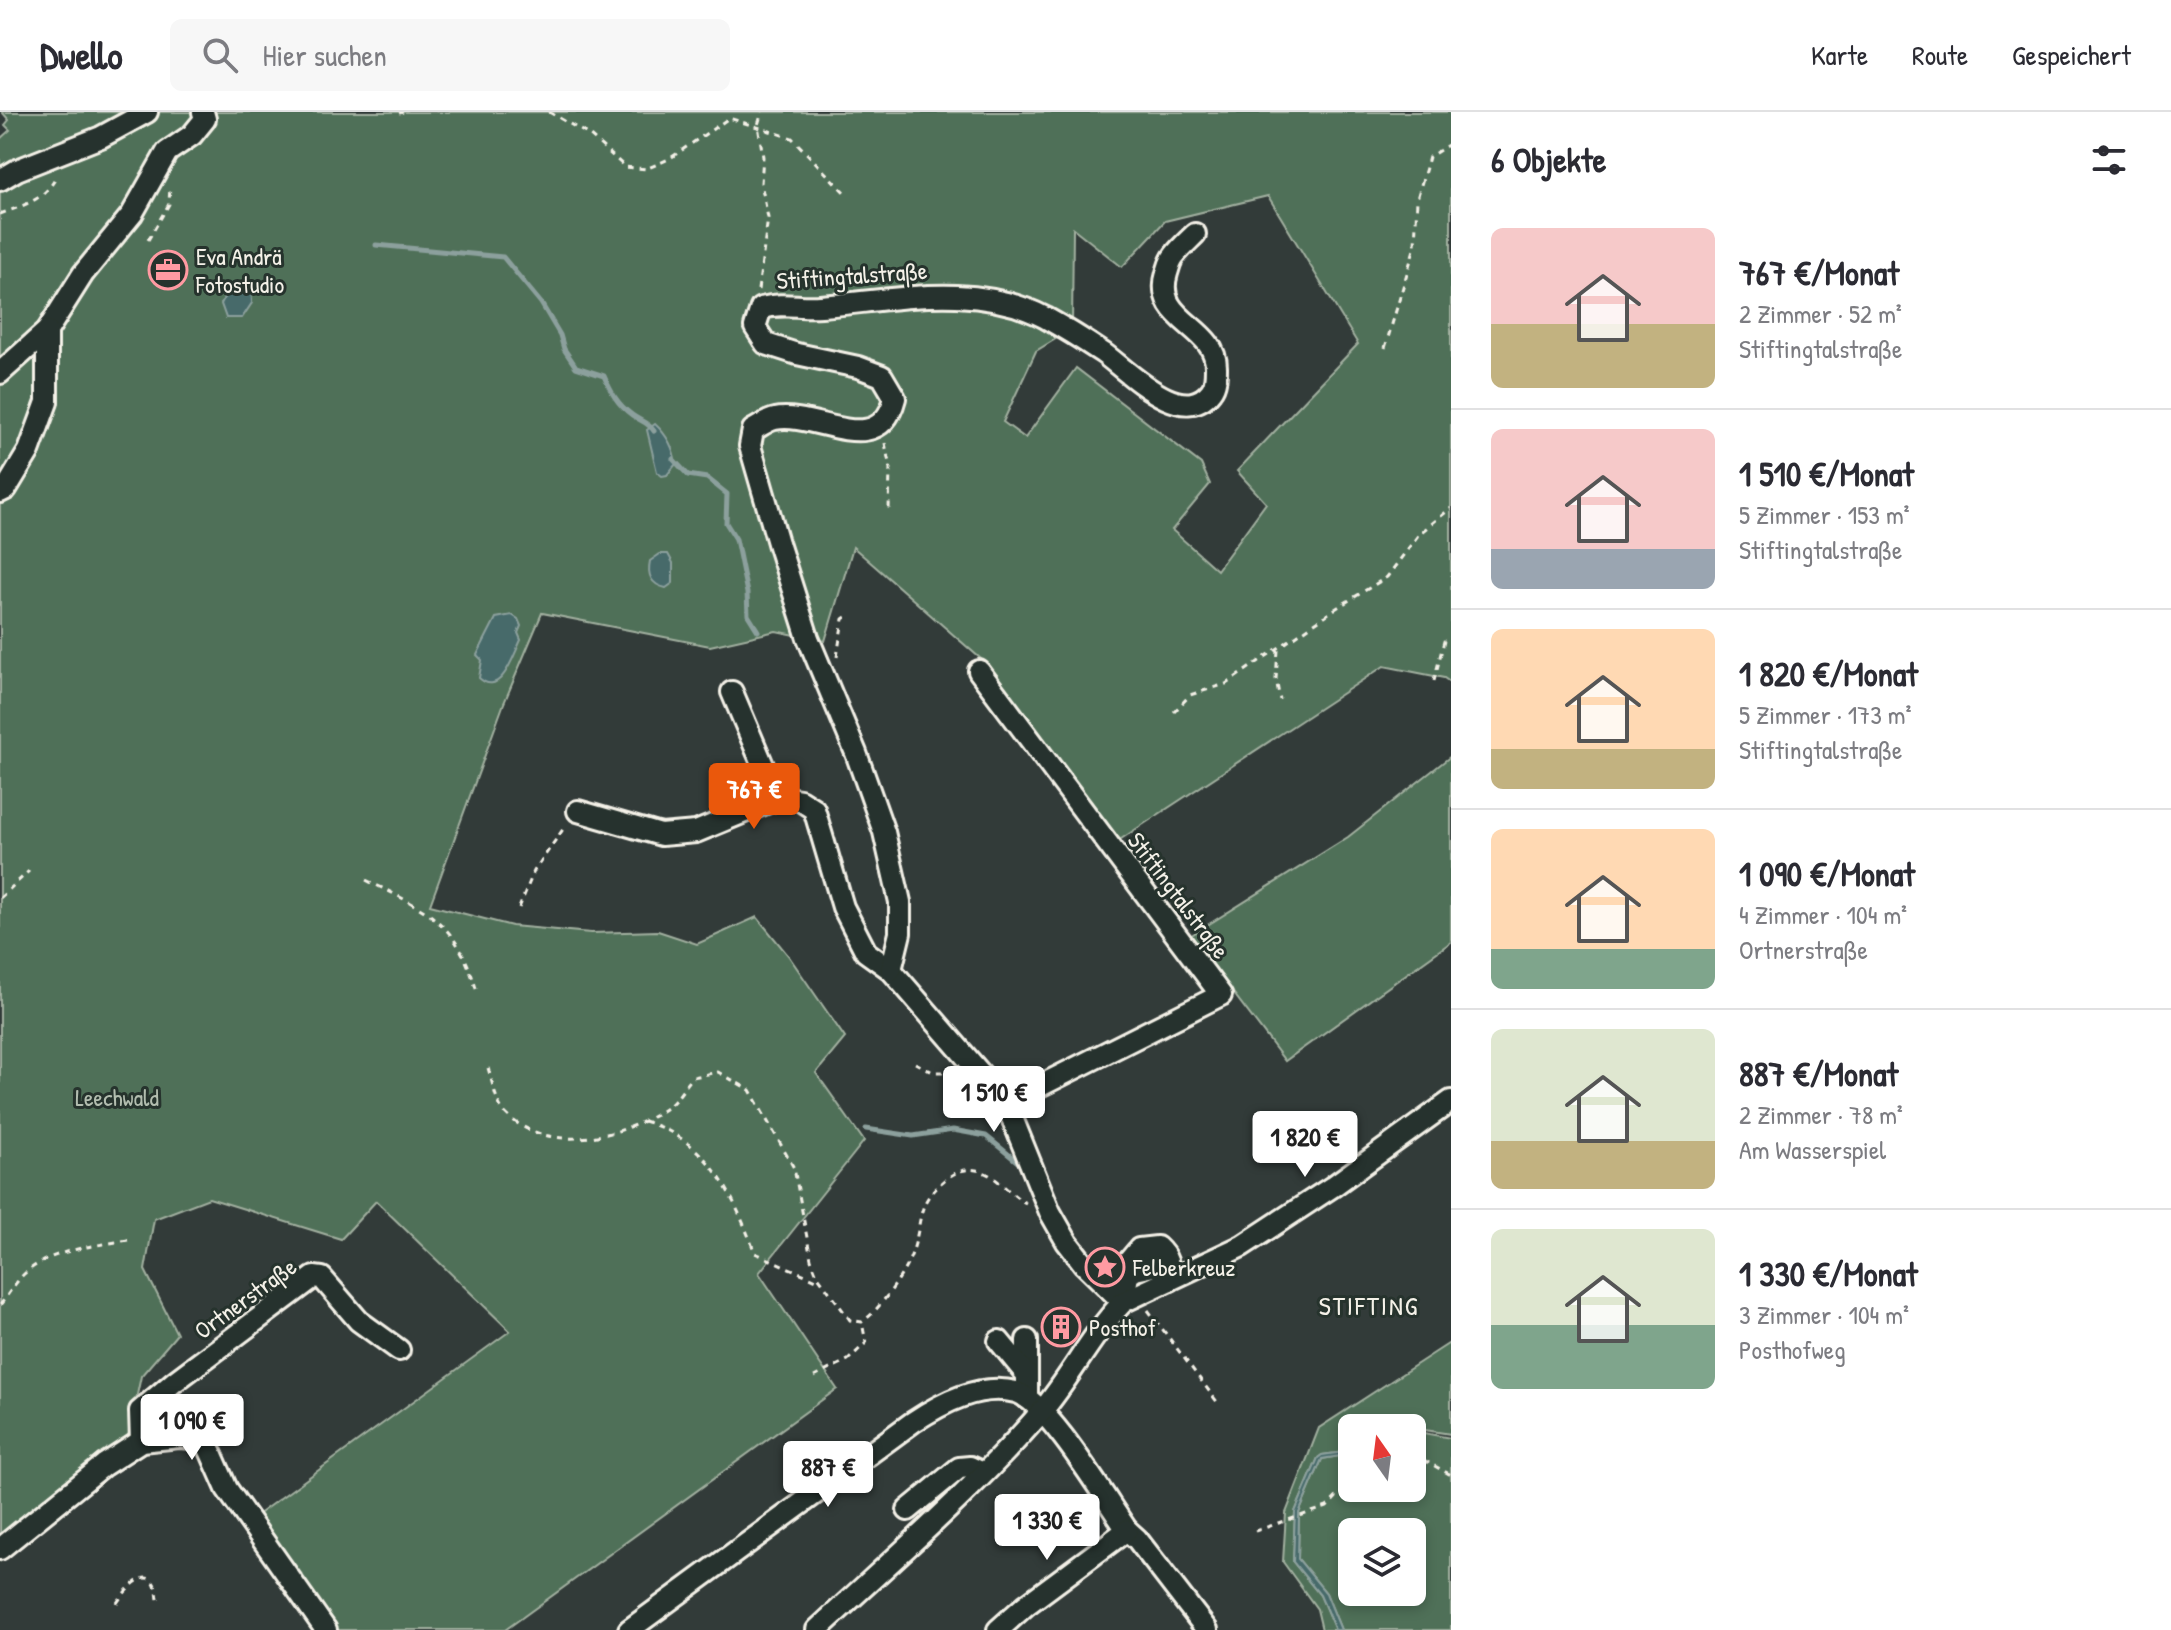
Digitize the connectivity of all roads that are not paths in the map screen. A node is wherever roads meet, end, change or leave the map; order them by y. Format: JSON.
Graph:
{"nodes":[{"id":1,"x":147,"y":112,"type":"edge"},
{"id":2,"x":203,"y":112,"type":"edge"},
{"id":3,"x":0,"y":180,"type":"edge"},
{"id":4,"x":1195,"y":234,"type":"dead end"},
{"id":5,"x":47,"y":331,"type":"junction"},
{"id":6,"x":0,"y":373,"type":"edge"},
{"id":7,"x":0,"y":492,"type":"edge"},
{"id":8,"x":979,"y":671,"type":"dead end"},
{"id":9,"x":732,"y":692,"type":"dead end"},
{"id":10,"x":743,"y":748,"type":"dead end"},
{"id":11,"x":779,"y":767,"type":"dead end"},
{"id":12,"x":779,"y":799,"type":"junction"},
{"id":13,"x":578,"y":811,"type":"road end"},
{"id":14,"x":891,"y":970,"type":"junction"},
{"id":15,"x":1451,"y":1101,"type":"edge"},
{"id":16,"x":1006,"y":1103,"type":"junction"},
{"id":17,"x":1170,"y":1280,"type":"junction"},
{"id":18,"x":1129,"y":1298,"type":"junction"},
{"id":19,"x":1027,"y":1340,"type":"dead end"},
{"id":20,"x":999,"y":1341,"type":"dead end"},
{"id":21,"x":399,"y":1350,"type":"dead end"},
{"id":22,"x":1027,"y":1375,"type":"junction"},
{"id":23,"x":1034,"y":1404,"type":"junction"},
{"id":24,"x":141,"y":1441,"type":"junction"},
{"id":25,"x":983,"y":1473,"type":"junction"},
{"id":26,"x":908,"y":1510,"type":"dead end"},
{"id":27,"x":1127,"y":1530,"type":"junction"},
{"id":28,"x":0,"y":1549,"type":"edge"},
{"id":29,"x":326,"y":1630,"type":"edge"},
{"id":30,"x":629,"y":1630,"type":"edge"},
{"id":31,"x":817,"y":1630,"type":"edge"},
{"id":32,"x":998,"y":1630,"type":"edge"},
{"id":33,"x":1207,"y":1630,"type":"edge"}],
"edges":[{"from":1,"to":3,"type":"street"},
{"from":2,"to":5,"type":"street"},
{"from":4,"to":14,"type":"street","name":"Stiftingtalstraße"},
{"from":5,"to":6,"type":"street"},
{"from":5,"to":7,"type":"street"},
{"from":8,"to":16,"type":"street","name":"Stiftingtalstraße"},
{"from":9,"to":12,"type":"street"},
{"from":10,"to":12,"type":"street"},
{"from":11,"to":12,"type":"street"},
{"from":12,"to":13,"type":"street"},
{"from":12,"to":14,"type":"street"},
{"from":14,"to":16,"type":"street"},
{"from":15,"to":17,"type":"street"},
{"from":16,"to":18,"type":"street"},
{"from":17,"to":18,"type":"street"},
{"from":17,"to":18,"type":"street"},
{"from":18,"to":23,"type":"street"},
{"from":19,"to":22,"type":"street"},
{"from":20,"to":22,"type":"street"},
{"from":21,"to":24,"type":"street","name":"Ortnerstraße"},
{"from":22,"to":23,"type":"street"},
{"from":23,"to":25,"type":"street"},
{"from":23,"to":27,"type":"street"},
{"from":23,"to":30,"type":"street"},
{"from":24,"to":28,"type":"street"},
{"from":24,"to":29,"type":"street"},
{"from":25,"to":26,"type":"street"},
{"from":25,"to":31,"type":"street"},
{"from":27,"to":32,"type":"street"},
{"from":27,"to":33,"type":"street"}]}
